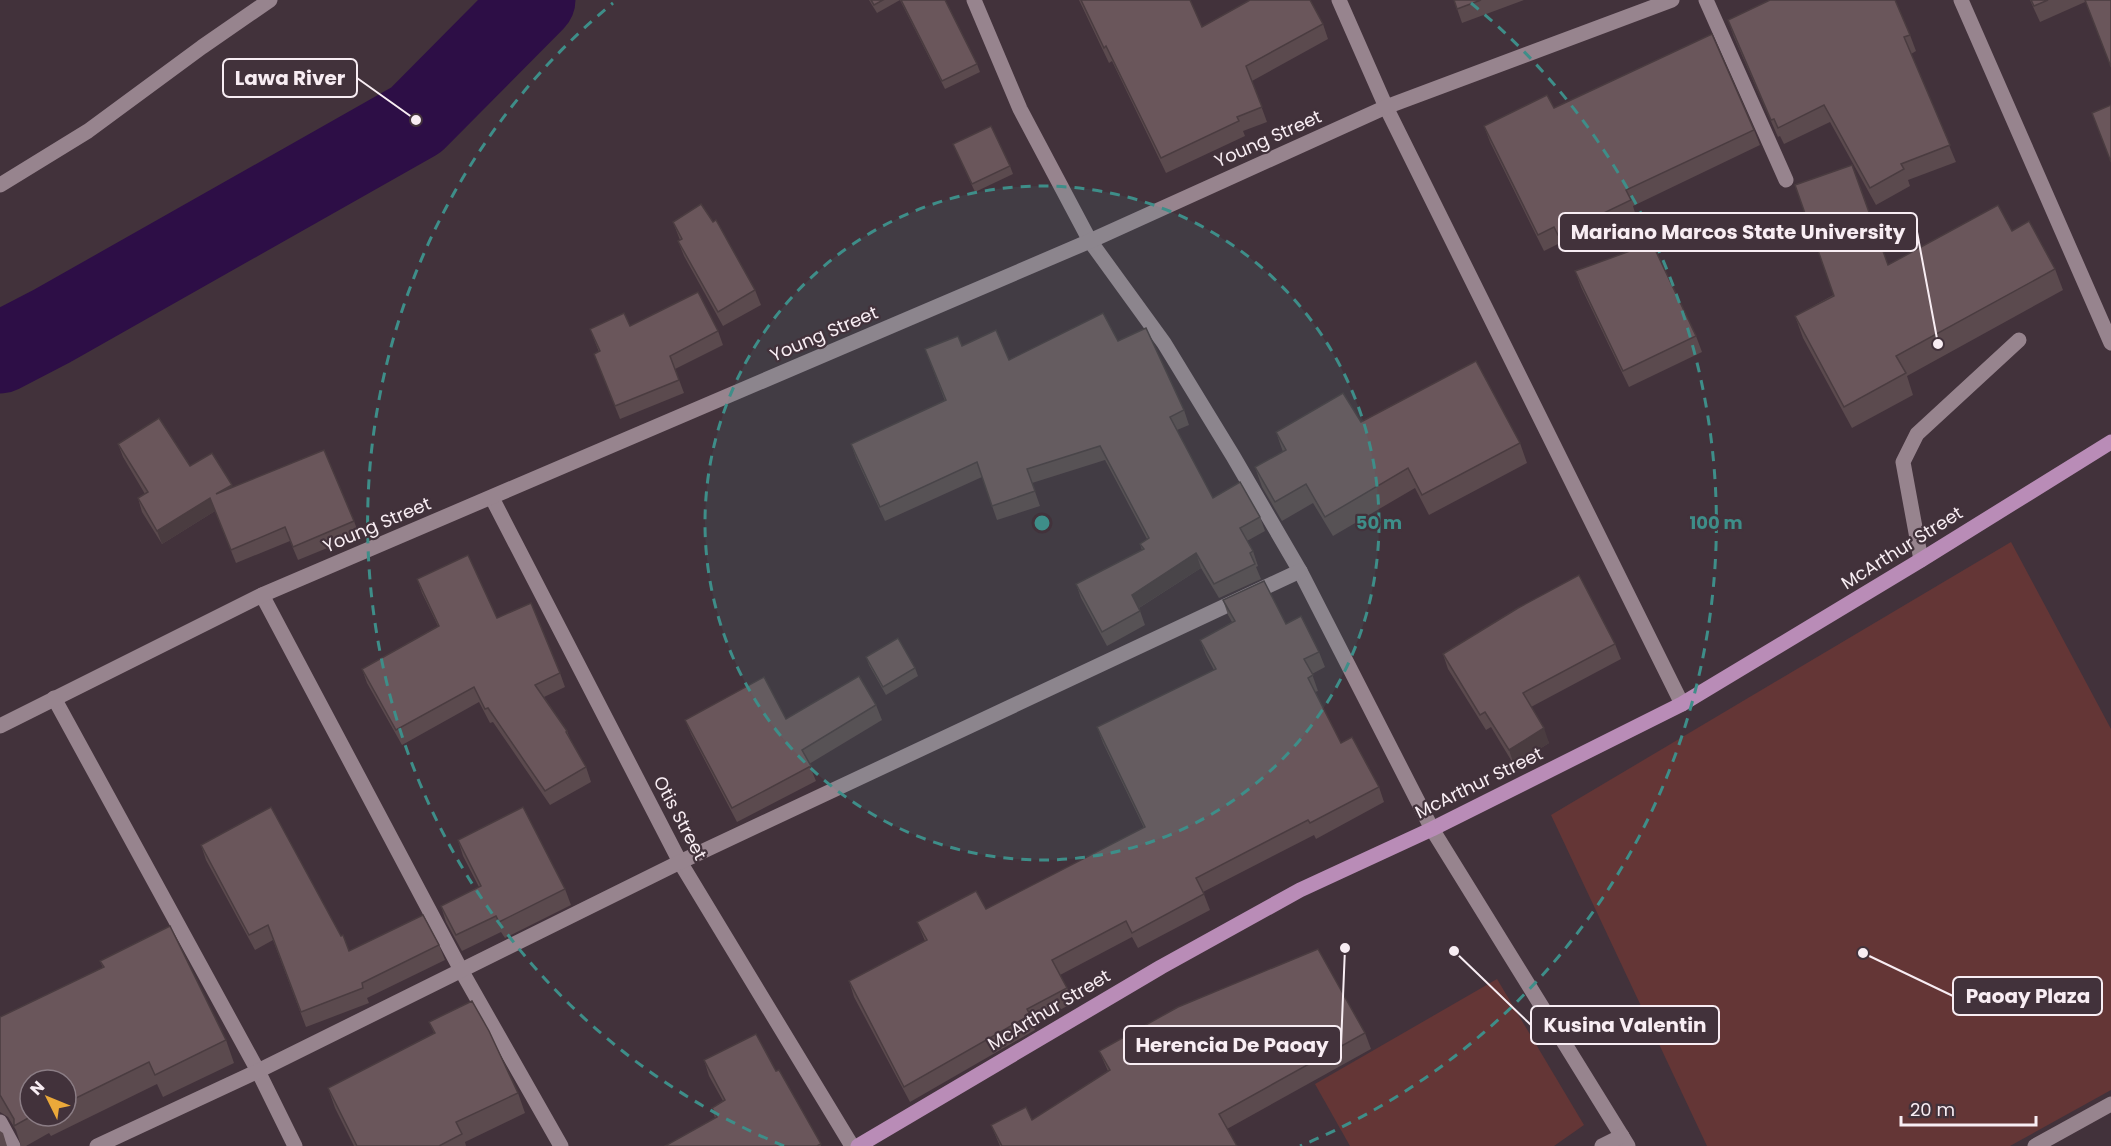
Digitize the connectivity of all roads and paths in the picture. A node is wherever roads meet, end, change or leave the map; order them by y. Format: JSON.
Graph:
{"nodes":[{"id":1,"x":270,"y":0,"type":"edge"},
{"id":2,"x":974,"y":0,"type":"edge"},
{"id":3,"x":1339,"y":0,"type":"edge"},
{"id":4,"x":1672,"y":0,"type":"edge"},
{"id":5,"x":1706,"y":0,"type":"edge"},
{"id":6,"x":1961,"y":0,"type":"edge"},
{"id":7,"x":1386,"y":107,"type":"junction"},
{"id":8,"x":1786,"y":180,"type":"dead end"},
{"id":9,"x":0,"y":184,"type":"edge"},
{"id":10,"x":1090,"y":241,"type":"junction"},
{"id":11,"x":2019,"y":340,"type":"dead end"},
{"id":12,"x":2111,"y":343,"type":"edge"},
{"id":13,"x":2111,"y":442,"type":"edge"},
{"id":14,"x":492,"y":498,"type":"junction"},
{"id":15,"x":1921,"y":560,"type":"junction"},
{"id":16,"x":1300,"y":571,"type":"junction"},
{"id":17,"x":262,"y":595,"type":"junction"},
{"id":18,"x":54,"y":698,"type":"junction"},
{"id":19,"x":1682,"y":704,"type":"junction"},
{"id":20,"x":0,"y":726,"type":"edge"},
{"id":21,"x":1432,"y":829,"type":"junction"},
{"id":22,"x":680,"y":862,"type":"junction"},
{"id":23,"x":461,"y":970,"type":"junction"},
{"id":24,"x":258,"y":1071,"type":"junction"},
{"id":25,"x":2109,"y":1108,"type":"edge"},
{"id":26,"x":0,"y":1122,"type":"edge"},
{"id":27,"x":1625,"y":1141,"type":"edge"},
{"id":28,"x":13,"y":1146,"type":"edge"},
{"id":29,"x":97,"y":1146,"type":"edge"},
{"id":30,"x":295,"y":1146,"type":"edge"},
{"id":31,"x":561,"y":1146,"type":"edge"},
{"id":32,"x":852,"y":1146,"type":"edge"},
{"id":33,"x":858,"y":1146,"type":"edge"},
{"id":34,"x":1602,"y":1146,"type":"edge"},
{"id":35,"x":2035,"y":1146,"type":"edge"}],
"edges":[{"from":1,"to":9,"type":"street"},
{"from":2,"to":10,"type":"street"},
{"from":3,"to":7,"type":"street"},
{"from":4,"to":7,"type":"street","name":"Young Street"},
{"from":5,"to":8,"type":"street"},
{"from":6,"to":12,"type":"street"},
{"from":7,"to":10,"type":"street","name":"Young Street"},
{"from":7,"to":19,"type":"street"},
{"from":10,"to":14,"type":"street","name":"Young Street"},
{"from":10,"to":16,"type":"street"},
{"from":11,"to":15,"type":"street"},
{"from":13,"to":15,"type":"main road","name":"McArthur Street"},
{"from":14,"to":17,"type":"street","name":"Young Street"},
{"from":14,"to":22,"type":"street","name":"Otis Street"},
{"from":15,"to":19,"type":"main road","name":"McArthur Street"},
{"from":16,"to":21,"type":"street"},
{"from":16,"to":22,"type":"street"},
{"from":17,"to":18,"type":"street","name":"Young Street"},
{"from":17,"to":23,"type":"street"},
{"from":18,"to":20,"type":"street","name":"Young Street"},
{"from":18,"to":24,"type":"street"},
{"from":19,"to":21,"type":"main road","name":"McArthur Street"},
{"from":21,"to":27,"type":"street"},
{"from":21,"to":33,"type":"main road","name":"McArthur Street"},
{"from":22,"to":23,"type":"street"},
{"from":22,"to":32,"type":"street","name":"Otis Street"},
{"from":23,"to":24,"type":"street"},
{"from":23,"to":31,"type":"street"},
{"from":24,"to":29,"type":"street"},
{"from":24,"to":30,"type":"street"},
{"from":25,"to":35,"type":"street"},
{"from":26,"to":28,"type":"street"},
{"from":27,"to":34,"type":"street"}]}
